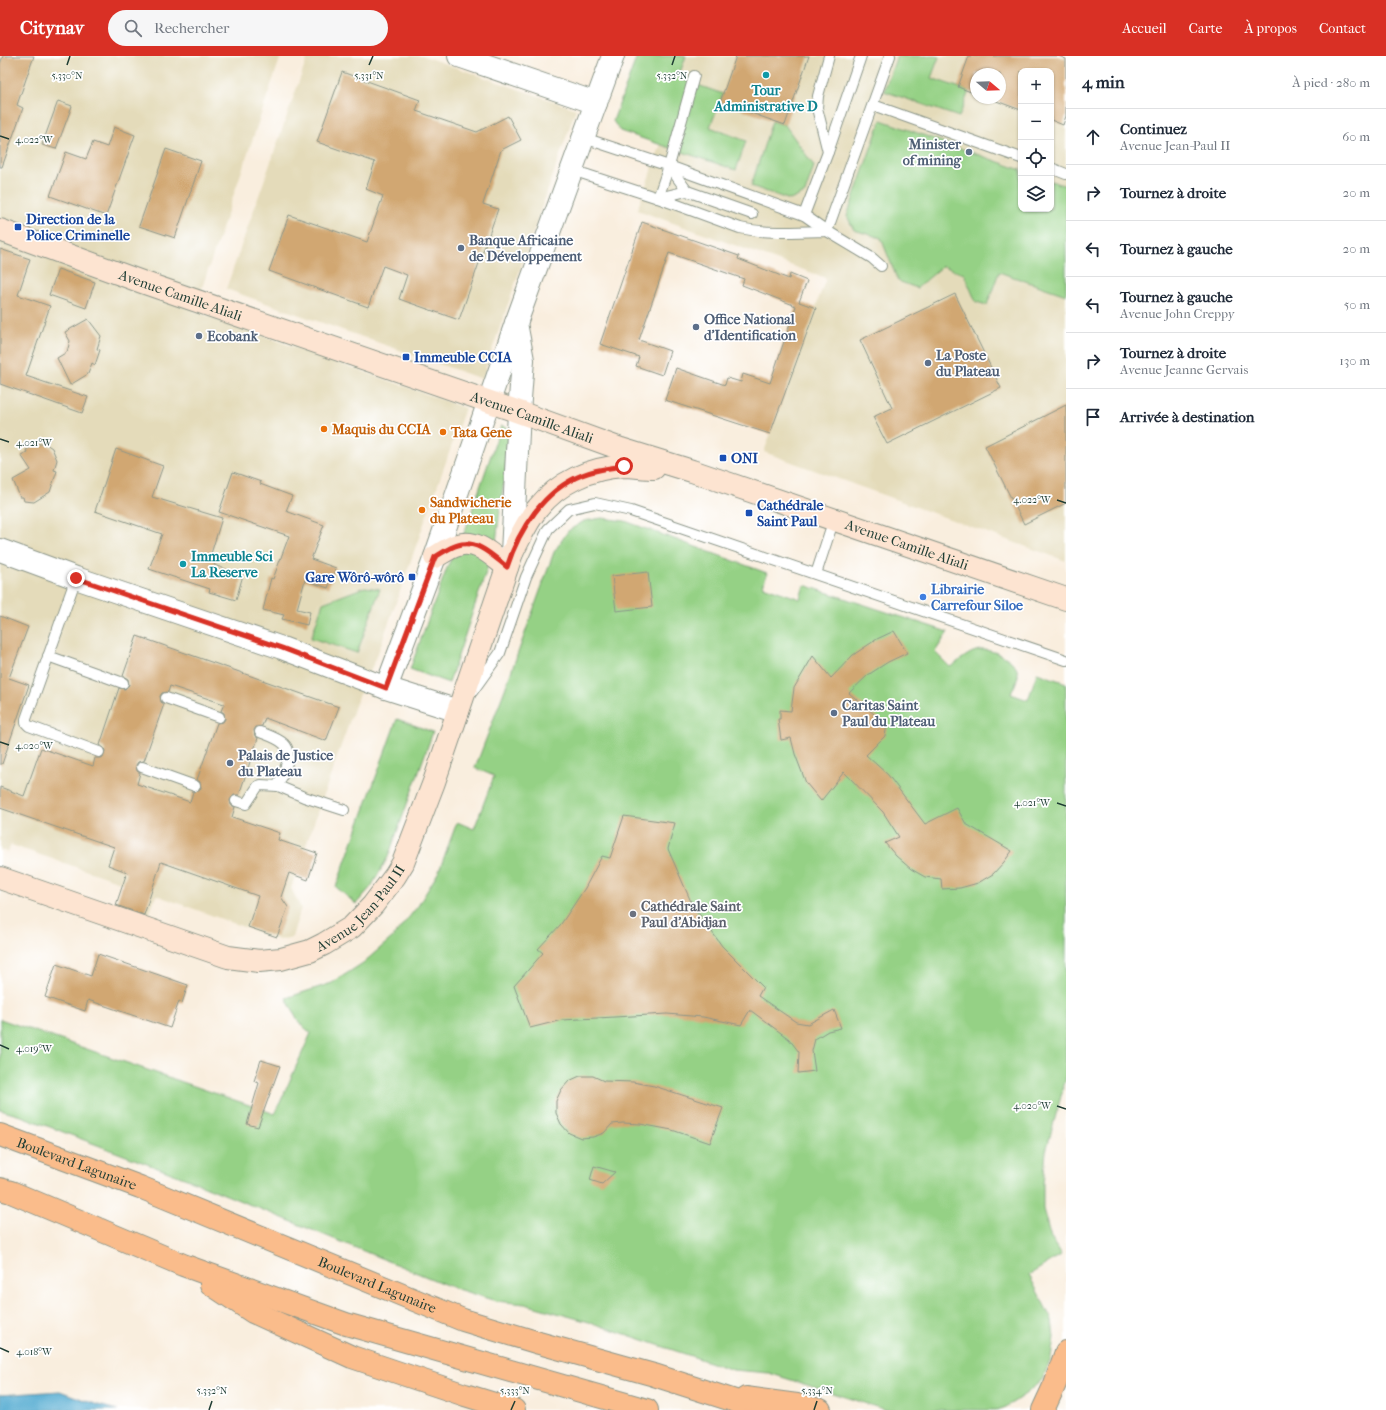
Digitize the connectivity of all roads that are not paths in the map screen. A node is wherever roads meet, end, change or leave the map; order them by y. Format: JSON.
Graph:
{"nodes":[{"id":1,"x":458,"y":56,"type":"edge"},
{"id":2,"x":613,"y":56,"type":"edge"},
{"id":3,"x":829,"y":56,"type":"edge"},
{"id":4,"x":861,"y":56,"type":"edge"},
{"id":5,"x":890,"y":56,"type":"edge"},
{"id":6,"x":694,"y":76,"type":"dead end"},
{"id":7,"x":596,"y":103,"type":"junction"},
{"id":8,"x":872,"y":105,"type":"junction"},
{"id":9,"x":584,"y":138,"type":"junction"},
{"id":10,"x":828,"y":152,"type":"junction"},
{"id":11,"x":1018,"y":157,"type":"edge"},
{"id":12,"x":669,"y":166,"type":"junction"},
{"id":13,"x":1054,"y":169,"type":"edge"},
{"id":14,"x":572,"y":170,"type":"junction"},
{"id":15,"x":1066,"y":174,"type":"edge"},
{"id":16,"x":686,"y":191,"type":"junction"},
{"id":17,"x":658,"y":198,"type":"junction"},
{"id":18,"x":752,"y":214,"type":"dead end"},
{"id":19,"x":804,"y":215,"type":"junction"},
{"id":20,"x":0,"y":230,"type":"edge"},
{"id":21,"x":827,"y":231,"type":"junction"},
{"id":22,"x":881,"y":266,"type":"dead end"},
{"id":23,"x":516,"y":324,"type":"junction"},
{"id":24,"x":489,"y":402,"type":"junction"},
{"id":25,"x":519,"y":412,"type":"junction"},
{"id":26,"x":692,"y":470,"type":"junction"},
{"id":27,"x":834,"y":519,"type":"junction"},
{"id":28,"x":0,"y":550,"type":"edge"},
{"id":29,"x":435,"y":557,"type":"junction"},
{"id":30,"x":510,"y":560,"type":"junction"},
{"id":31,"x":816,"y":574,"type":"junction"},
{"id":32,"x":76,"y":578,"type":"junction"},
{"id":33,"x":1066,"y":600,"type":"edge"},
{"id":34,"x":48,"y":656,"type":"junction"},
{"id":35,"x":1066,"y":660,"type":"edge"},
{"id":36,"x":123,"y":683,"type":"dead end"},
{"id":37,"x":386,"y":688,"type":"junction"},
{"id":38,"x":166,"y":698,"type":"dead end"},
{"id":39,"x":458,"y":711,"type":"junction"},
{"id":40,"x":219,"y":717,"type":"dead end"},
{"id":41,"x":260,"y":732,"type":"dead end"},
{"id":42,"x":99,"y":752,"type":"dead end"},
{"id":43,"x":142,"y":767,"type":"dead end"},
{"id":44,"x":195,"y":786,"type":"dead end"},
{"id":45,"x":278,"y":786,"type":"junction"},
{"id":46,"x":236,"y":801,"type":"dead end"},
{"id":47,"x":344,"y":810,"type":"dead end"},
{"id":48,"x":0,"y":878,"type":"edge"},
{"id":49,"x":0,"y":1135,"type":"edge"},
{"id":50,"x":0,"y":1189,"type":"edge"},
{"id":51,"x":183,"y":1265,"type":"junction"},
{"id":52,"x":1066,"y":1352,"type":"edge"},
{"id":53,"x":698,"y":1389,"type":"junction"},
{"id":54,"x":514,"y":1410,"type":"edge"},
{"id":55,"x":647,"y":1410,"type":"edge"},
{"id":56,"x":763,"y":1410,"type":"edge"},
{"id":57,"x":820,"y":1410,"type":"edge"},
{"id":58,"x":1043,"y":1410,"type":"edge"}],
"edges":[{"from":1,"to":7,"type":"street"},
{"from":2,"to":7,"type":"street"},
{"from":3,"to":10,"type":"lane"},
{"from":4,"to":10,"type":"lane"},
{"from":5,"to":8,"type":"lane"},
{"from":6,"to":12,"type":"lane"},
{"from":7,"to":9,"type":"street"},
{"from":8,"to":11,"type":"lane"},
{"from":8,"to":21,"type":"lane"},
{"from":9,"to":12,"type":"lane"},
{"from":9,"to":14,"type":"street"},
{"from":10,"to":19,"type":"lane"},
{"from":12,"to":16,"type":"lane"},
{"from":12,"to":17,"type":"lane"},
{"from":12,"to":19,"type":"lane"},
{"from":13,"to":15,"type":"lane"},
{"from":14,"to":17,"type":"lane"},
{"from":14,"to":23,"type":"street"},
{"from":16,"to":17,"type":"lane"},
{"from":16,"to":18,"type":"lane"},
{"from":17,"to":21,"type":"lane"},
{"from":19,"to":21,"type":"lane"},
{"from":20,"to":24,"type":"main road","name":"Avenue Camille Aliali"},
{"from":21,"to":22,"type":"lane"},
{"from":23,"to":24,"type":"street"},
{"from":23,"to":25,"type":"street","name":"Avenue Jean-Paul II"},
{"from":24,"to":25,"type":"main road","name":"Avenue Camille Aliali"},
{"from":24,"to":29,"type":"street"},
{"from":25,"to":26,"type":"main road","name":"Avenue Camille Aliali"},
{"from":25,"to":30,"type":"street","name":"Avenue Jean-Paul II"},
{"from":26,"to":27,"type":"main road","name":"Avenue Camille Aliali"},
{"from":26,"to":30,"type":"main road","name":"Avenue Jean-Paul II"},
{"from":27,"to":31,"type":"lane"},
{"from":27,"to":33,"type":"main road","name":"Avenue Camille Aliali"},
{"from":28,"to":32,"type":"street"},
{"from":29,"to":30,"type":"main road"},
{"from":29,"to":37,"type":"street"},
{"from":30,"to":39,"type":"main road","name":"Avenue Jean-Paul II"},
{"from":31,"to":35,"type":"lane"},
{"from":31,"to":39,"type":"lane"},
{"from":32,"to":34,"type":"lane"},
{"from":32,"to":37,"type":"street"},
{"from":34,"to":36,"type":"lane"},
{"from":34,"to":42,"type":"lane"},
{"from":37,"to":39,"type":"street"},
{"from":38,"to":40,"type":"lane"},
{"from":39,"to":48,"type":"main road","name":"Avenue Jean-Paul II"},
{"from":41,"to":45,"type":"lane"},
{"from":43,"to":44,"type":"lane"},
{"from":45,"to":46,"type":"lane"},
{"from":45,"to":47,"type":"lane"},
{"from":49,"to":53,"type":"highway","name":"Boulevard Lagunaire"},
{"from":50,"to":51,"type":"highway"},
{"from":51,"to":54,"type":"highway"},
{"from":51,"to":55,"type":"highway"},
{"from":52,"to":58,"type":"highway"},
{"from":53,"to":56,"type":"highway","name":"Boulevard Lagunaire"},
{"from":53,"to":57,"type":"highway"}]}
